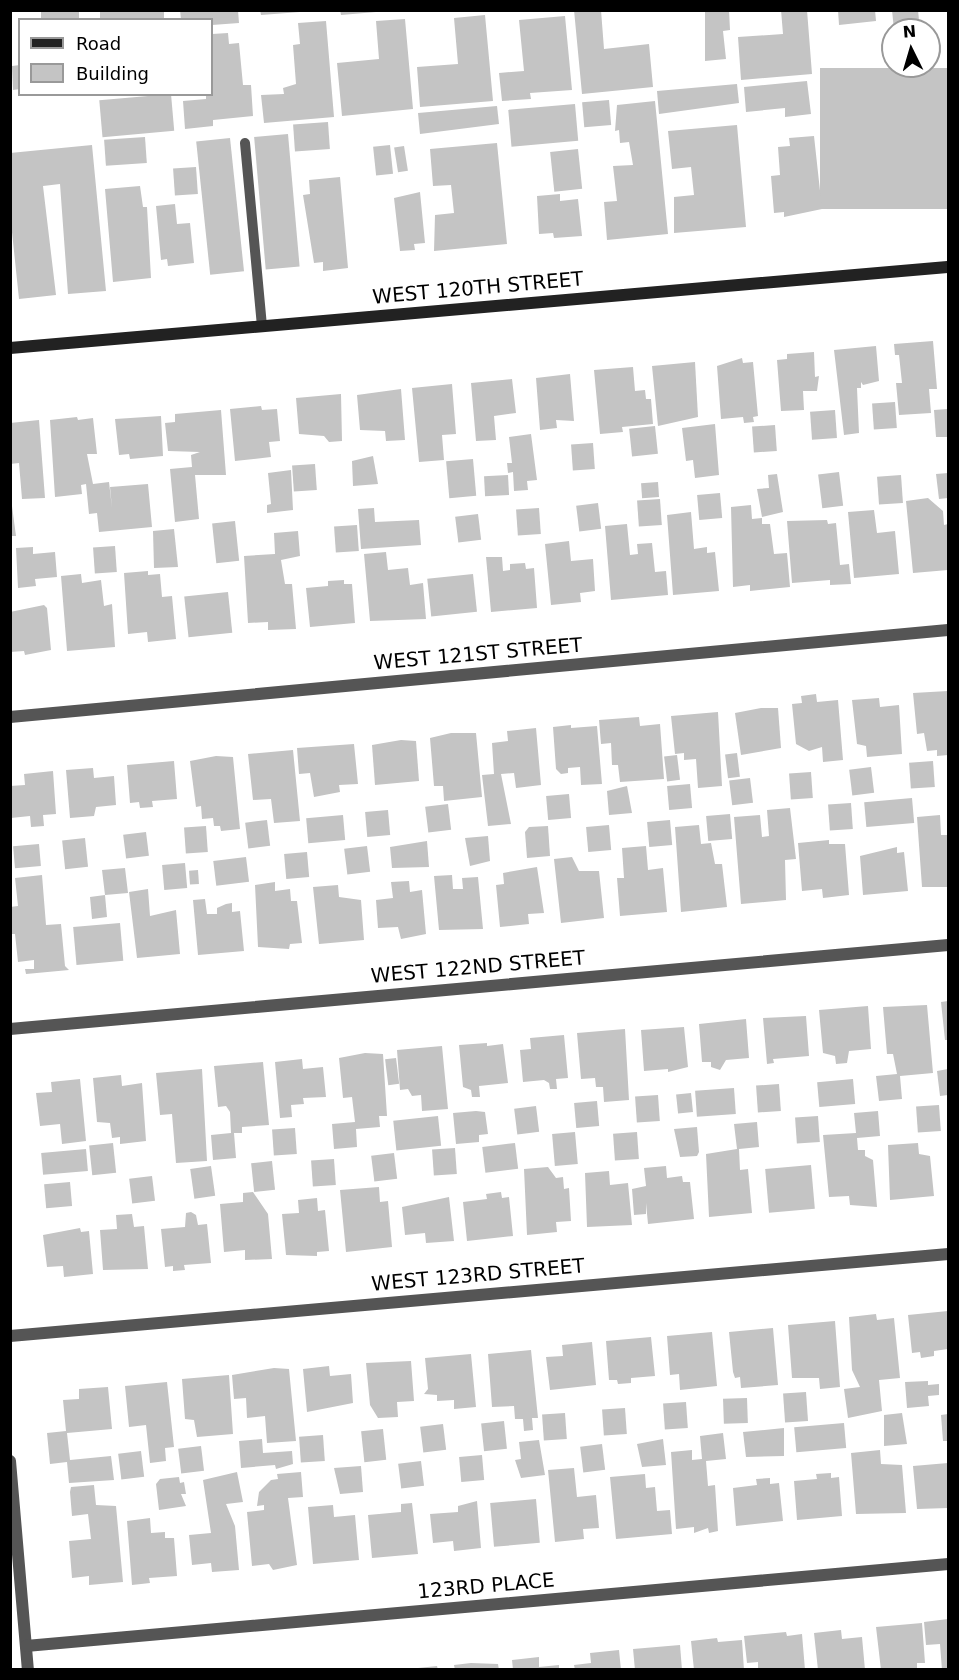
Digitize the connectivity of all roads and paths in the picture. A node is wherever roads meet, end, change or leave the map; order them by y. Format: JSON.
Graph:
{"nodes":[{"id":1,"x":245,"y":143,"type":"dead end"},
{"id":2,"x":948,"y":267,"type":"edge"},
{"id":3,"x":262,"y":326,"type":"junction"},
{"id":4,"x":10,"y":348,"type":"edge"},
{"id":5,"x":948,"y":630,"type":"edge"},
{"id":6,"x":10,"y":717,"type":"edge"},
{"id":7,"x":948,"y":945,"type":"edge"},
{"id":8,"x":10,"y":1029,"type":"edge"},
{"id":9,"x":948,"y":1254,"type":"edge"},
{"id":10,"x":10,"y":1336,"type":"edge"},
{"id":11,"x":10,"y":1461,"type":"edge"},
{"id":12,"x":948,"y":1564,"type":"edge"},
{"id":13,"x":26,"y":1646,"type":"junction"},
{"id":14,"x":28,"y":1670,"type":"edge"}],
"edges":[{"from":1,"to":3,"type":"lane"},
{"from":2,"to":3,"type":"main road","name":"WEST 120TH STREET"},
{"from":3,"to":4,"type":"main road","name":"WEST 120TH STREET"},
{"from":5,"to":6,"type":"street","name":"WEST 121ST STREET"},
{"from":7,"to":8,"type":"street","name":"WEST 122ND STREET"},
{"from":9,"to":10,"type":"street","name":"WEST 123RD STREET"},
{"from":11,"to":13,"type":"street"},
{"from":12,"to":13,"type":"street","name":"123RD PLACE"},
{"from":13,"to":14,"type":"street"}]}
